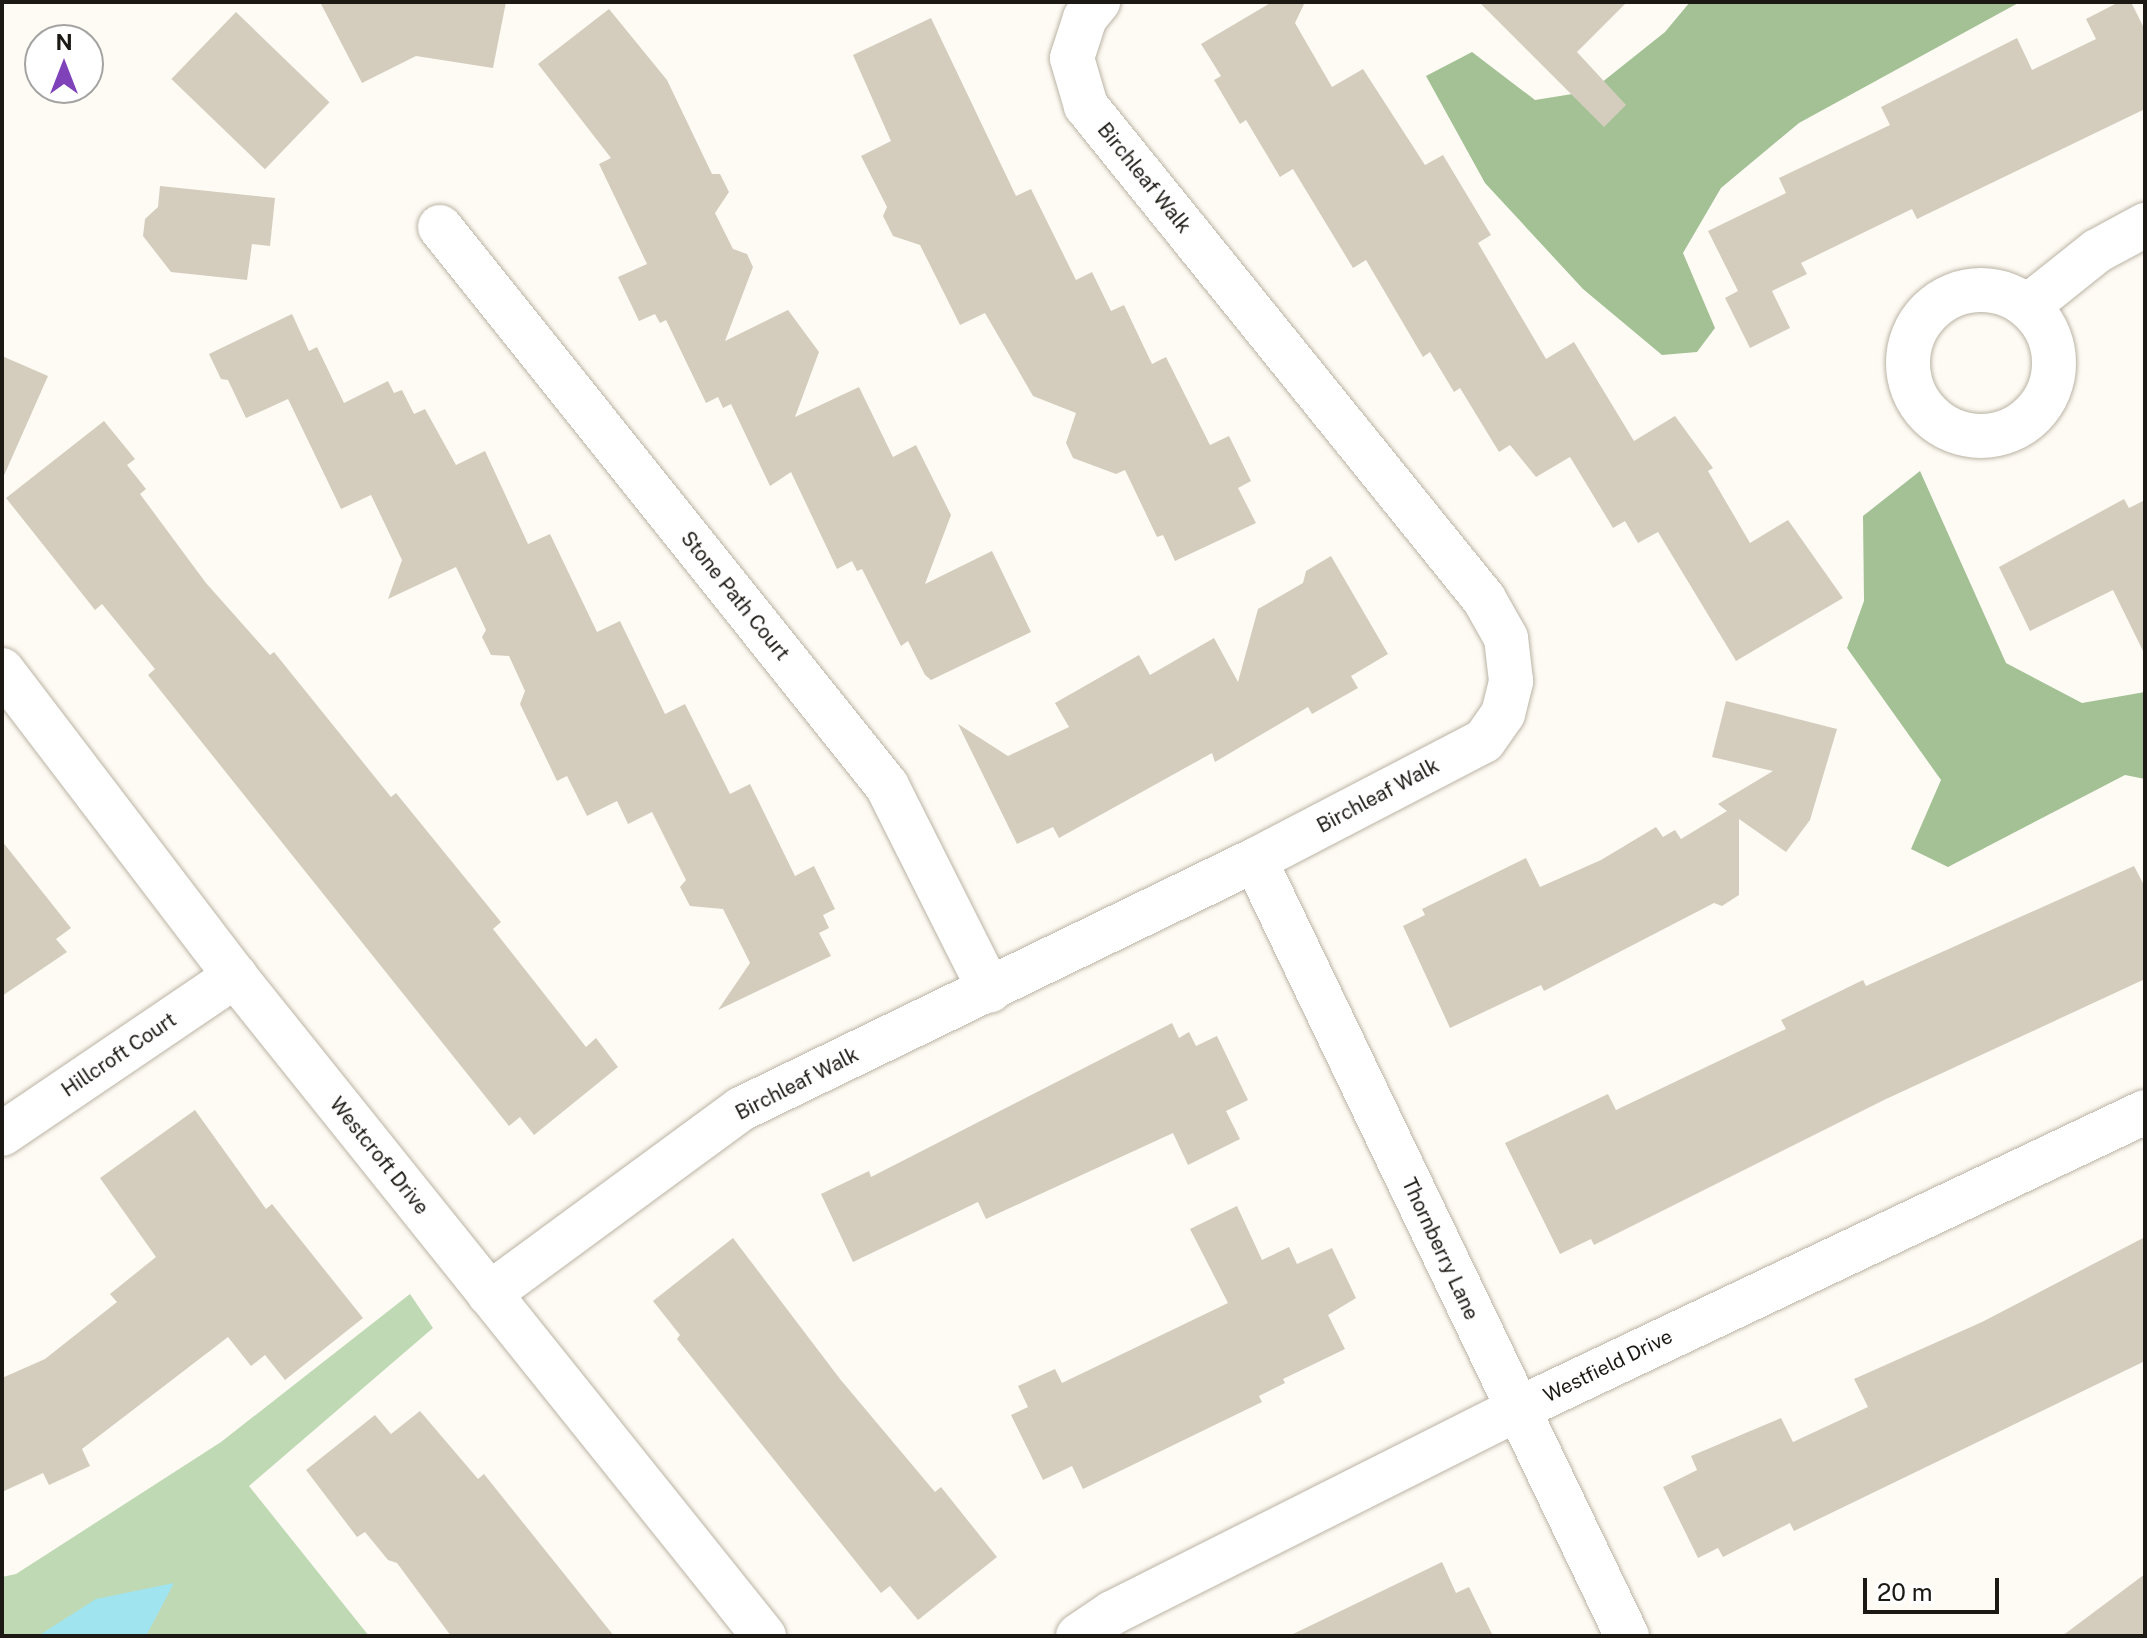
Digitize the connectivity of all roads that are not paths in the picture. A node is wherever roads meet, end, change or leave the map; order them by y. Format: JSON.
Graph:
{"nodes":[{"id":1,"x":1098,"y":2,"type":"edge"},
{"id":2,"x":2145,"y":225,"type":"edge"},
{"id":3,"x":440,"y":227,"type":"dead end"},
{"id":4,"x":2028,"y":306,"type":"dead end"},
{"id":5,"x":2,"y":670,"type":"edge"},
{"id":6,"x":1255,"y":860,"type":"junction"},
{"id":7,"x":235,"y":976,"type":"junction"},
{"id":8,"x":990,"y":991,"type":"junction"},
{"id":9,"x":2145,"y":1112,"type":"edge"},
{"id":10,"x":2,"y":1134,"type":"edge"},
{"id":11,"x":489,"y":1294,"type":"junction"},
{"id":12,"x":1516,"y":1410,"type":"junction"},
{"id":13,"x":764,"y":1636,"type":"edge"},
{"id":14,"x":1078,"y":1636,"type":"edge"},
{"id":15,"x":1627,"y":1636,"type":"edge"}],
"edges":[{"from":1,"to":6,"type":"street","name":"Birchleaf Walk"},
{"from":2,"to":4,"type":"street"},
{"from":3,"to":8,"type":"street","name":"Stone Path Court"},
{"from":5,"to":7,"type":"street","name":"Westcroft Drive"},
{"from":6,"to":8,"type":"street","name":"Birchleaf Walk"},
{"from":6,"to":12,"type":"street","name":"Thornberry Lane"},
{"from":7,"to":10,"type":"street","name":"Hillcroft Court"},
{"from":7,"to":11,"type":"street","name":"Westcroft Drive"},
{"from":8,"to":11,"type":"street","name":"Birchleaf Walk"},
{"from":9,"to":12,"type":"street","name":"Westfield Drive"},
{"from":11,"to":13,"type":"street","name":"Westcroft Drive"},
{"from":12,"to":14,"type":"street","name":"Westfield Drive"},
{"from":12,"to":15,"type":"street","name":"Thornberry Lane"}]}
